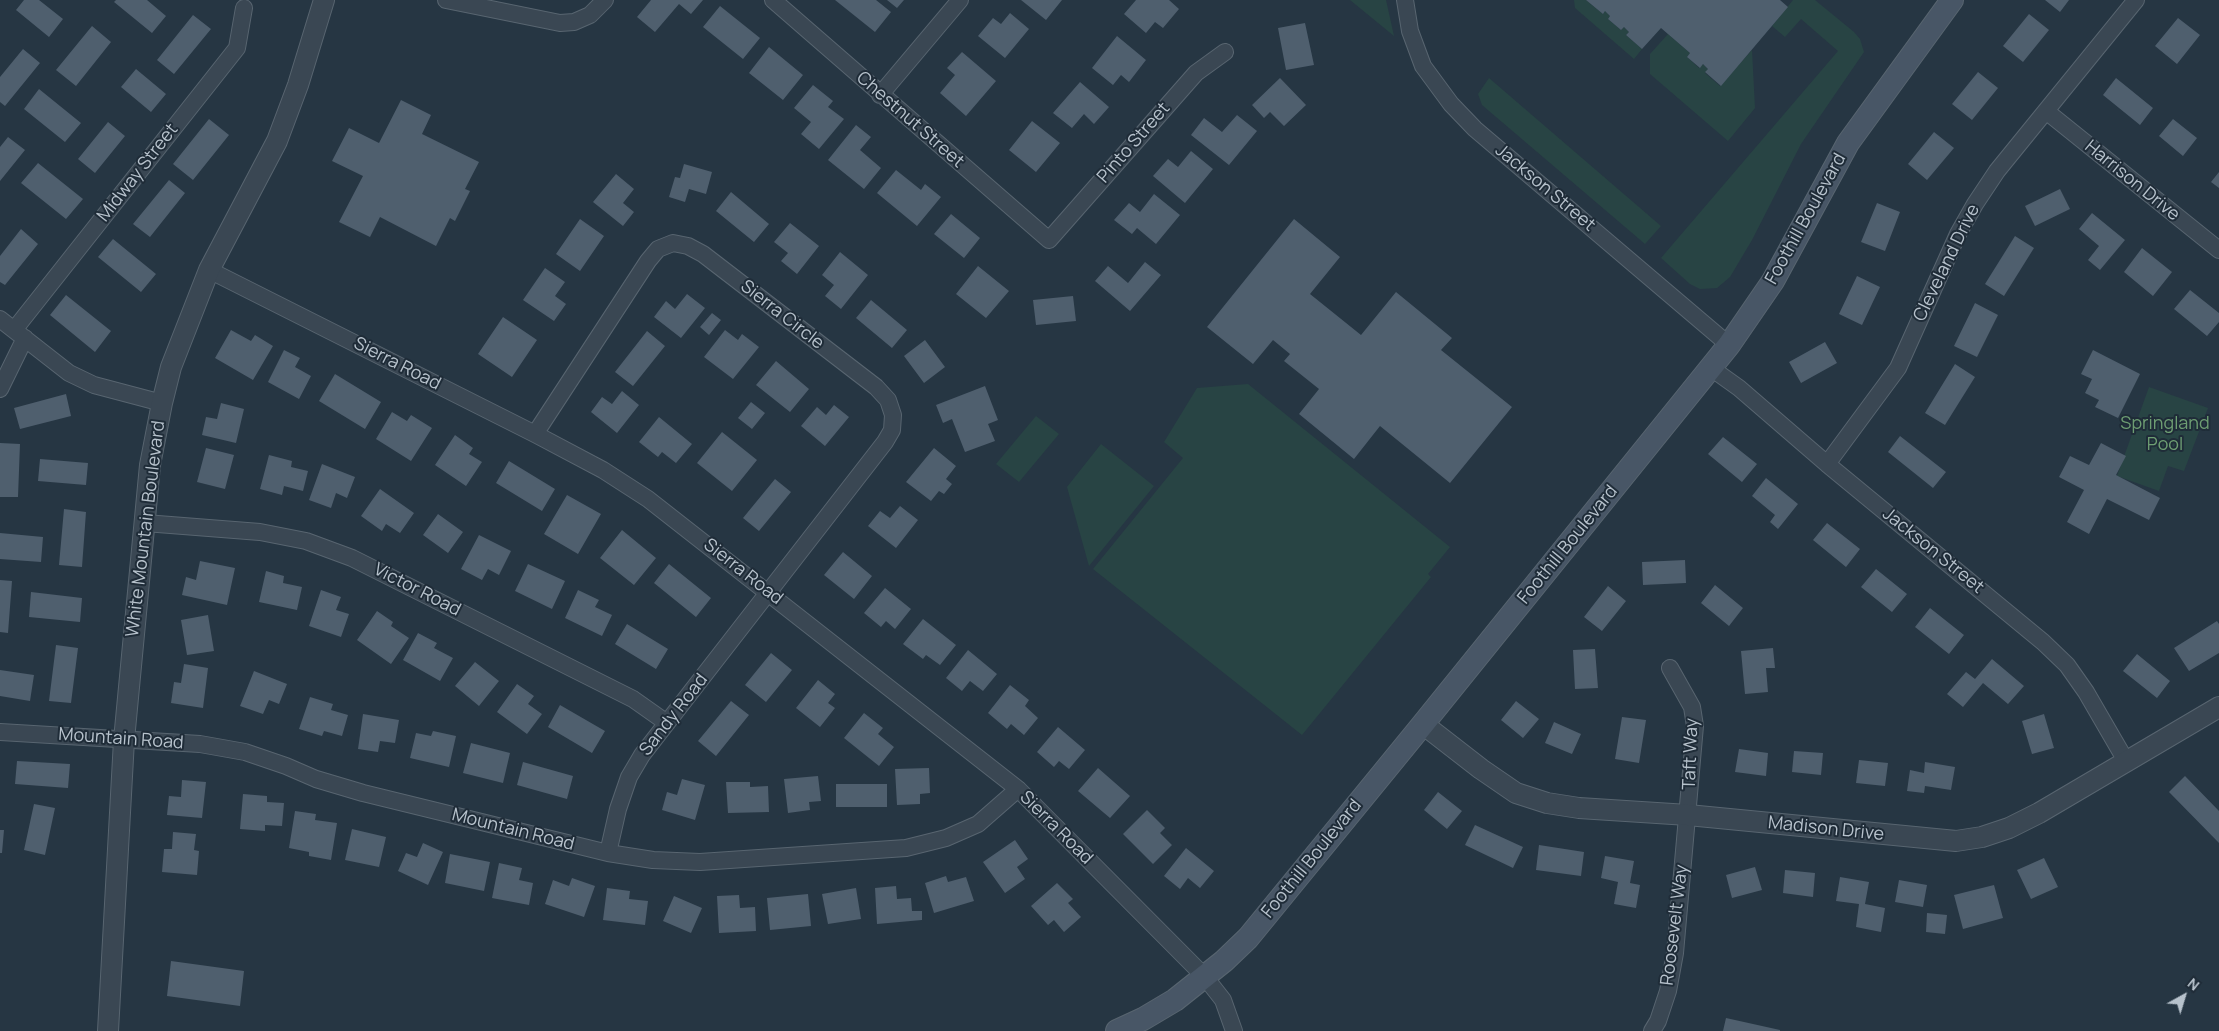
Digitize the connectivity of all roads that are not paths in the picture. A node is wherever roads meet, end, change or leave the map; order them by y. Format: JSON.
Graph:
{"nodes":[{"id":1,"x":324,"y":0,"type":"edge"},
{"id":2,"x":446,"y":0,"type":"edge"},
{"id":3,"x":605,"y":0,"type":"edge"},
{"id":4,"x":773,"y":0,"type":"edge"},
{"id":5,"x":960,"y":0,"type":"edge"},
{"id":6,"x":1405,"y":0,"type":"edge"},
{"id":7,"x":1952,"y":0,"type":"edge"},
{"id":8,"x":2136,"y":0,"type":"edge"},
{"id":9,"x":244,"y":8,"type":"dead end"},
{"id":10,"x":1225,"y":52,"type":"dead end"},
{"id":11,"x":880,"y":95,"type":"junction"},
{"id":12,"x":2046,"y":112,"type":"junction"},
{"id":13,"x":1049,"y":240,"type":"joint"},
{"id":14,"x":2219,"y":250,"type":"edge"},
{"id":15,"x":209,"y":270,"type":"junction"},
{"id":16,"x":0,"y":319,"type":"edge"},
{"id":17,"x":19,"y":334,"type":"junction"},
{"id":18,"x":1729,"y":345,"type":"junction"},
{"id":19,"x":1711,"y":368,"type":"junction"},
{"id":20,"x":0,"y":389,"type":"edge"},
{"id":21,"x":162,"y":403,"type":"junction"},
{"id":22,"x":536,"y":434,"type":"junction"},
{"id":23,"x":1827,"y":464,"type":"junction"},
{"id":24,"x":145,"y":523,"type":"junction"},
{"id":25,"x":769,"y":592,"type":"junction"},
{"id":26,"x":1670,"y":668,"type":"dead end"},
{"id":27,"x":2219,"y":707,"type":"edge"},
{"id":28,"x":668,"y":723,"type":"junction"},
{"id":29,"x":1424,"y":724,"type":"junction"},
{"id":30,"x":0,"y":732,"type":"edge"},
{"id":31,"x":124,"y":740,"type":"junction"},
{"id":32,"x":2126,"y":761,"type":"junction"},
{"id":33,"x":1018,"y":789,"type":"junction"},
{"id":34,"x":1688,"y":815,"type":"junction"},
{"id":35,"x":608,"y":853,"type":"junction"},
{"id":36,"x":1204,"y":977,"type":"junction"},
{"id":37,"x":108,"y":1031,"type":"edge"},
{"id":38,"x":1117,"y":1031,"type":"edge"},
{"id":39,"x":1234,"y":1031,"type":"edge"},
{"id":40,"x":1652,"y":1031,"type":"edge"}],
"edges":[{"from":1,"to":15,"type":"street","name":"White Mountain Boulevard"},
{"from":2,"to":3,"type":"street"},
{"from":4,"to":11,"type":"street","name":"Chestnut Street"},
{"from":5,"to":11,"type":"street"},
{"from":6,"to":18,"type":"street","name":"Jackson Street"},
{"from":7,"to":18,"type":"main road","name":"Foothill Boulevard"},
{"from":8,"to":12,"type":"street","name":"Cleveland Drive"},
{"from":9,"to":17,"type":"street","name":"Midway Street"},
{"from":10,"to":13,"type":"street","name":"Pinto Street"},
{"from":11,"to":13,"type":"street","name":"Chestnut Street"},
{"from":12,"to":14,"type":"street","name":"Harrison Drive"},
{"from":12,"to":23,"type":"street","name":"Cleveland Drive"},
{"from":15,"to":21,"type":"street","name":"White Mountain Boulevard"},
{"from":15,"to":22,"type":"street","name":"Sierra Road"},
{"from":16,"to":17,"type":"street"},
{"from":17,"to":20,"type":"street","name":"Midway Street"},
{"from":17,"to":21,"type":"street"},
{"from":18,"to":19,"type":"main road","name":"Foothill Boulevard"},
{"from":19,"to":23,"type":"street","name":"Jackson Street"},
{"from":19,"to":29,"type":"main road","name":"Foothill Boulevard"},
{"from":21,"to":24,"type":"street","name":"White Mountain Boulevard"},
{"from":22,"to":25,"type":"street","name":"Sierra Road"},
{"from":22,"to":25,"type":"street","name":"Sierra Circle"},
{"from":23,"to":32,"type":"street","name":"Jackson Street"},
{"from":24,"to":28,"type":"street","name":"Victor Road"},
{"from":24,"to":31,"type":"street","name":"White Mountain Boulevard"},
{"from":25,"to":28,"type":"street","name":"Sandy Road"},
{"from":25,"to":33,"type":"street","name":"Sierra Road"},
{"from":26,"to":34,"type":"street","name":"Taft Way"},
{"from":27,"to":32,"type":"street","name":"Madison Drive"},
{"from":28,"to":35,"type":"street","name":"Sandy Road"},
{"from":29,"to":34,"type":"street","name":"Madison Drive"},
{"from":29,"to":36,"type":"main road","name":"Foothill Boulevard"},
{"from":30,"to":31,"type":"street","name":"Mountain Road"},
{"from":31,"to":35,"type":"street","name":"Mountain Road"},
{"from":31,"to":37,"type":"street","name":"White Mountain Boulevard"},
{"from":32,"to":34,"type":"street","name":"Madison Drive"},
{"from":33,"to":35,"type":"street","name":"Mountain Road"},
{"from":33,"to":36,"type":"street","name":"Sierra Road"},
{"from":34,"to":40,"type":"street","name":"Roosevelt Way"},
{"from":36,"to":38,"type":"main road","name":"Foothill Boulevard"},
{"from":36,"to":39,"type":"street","name":"Sierra Road"}]}
